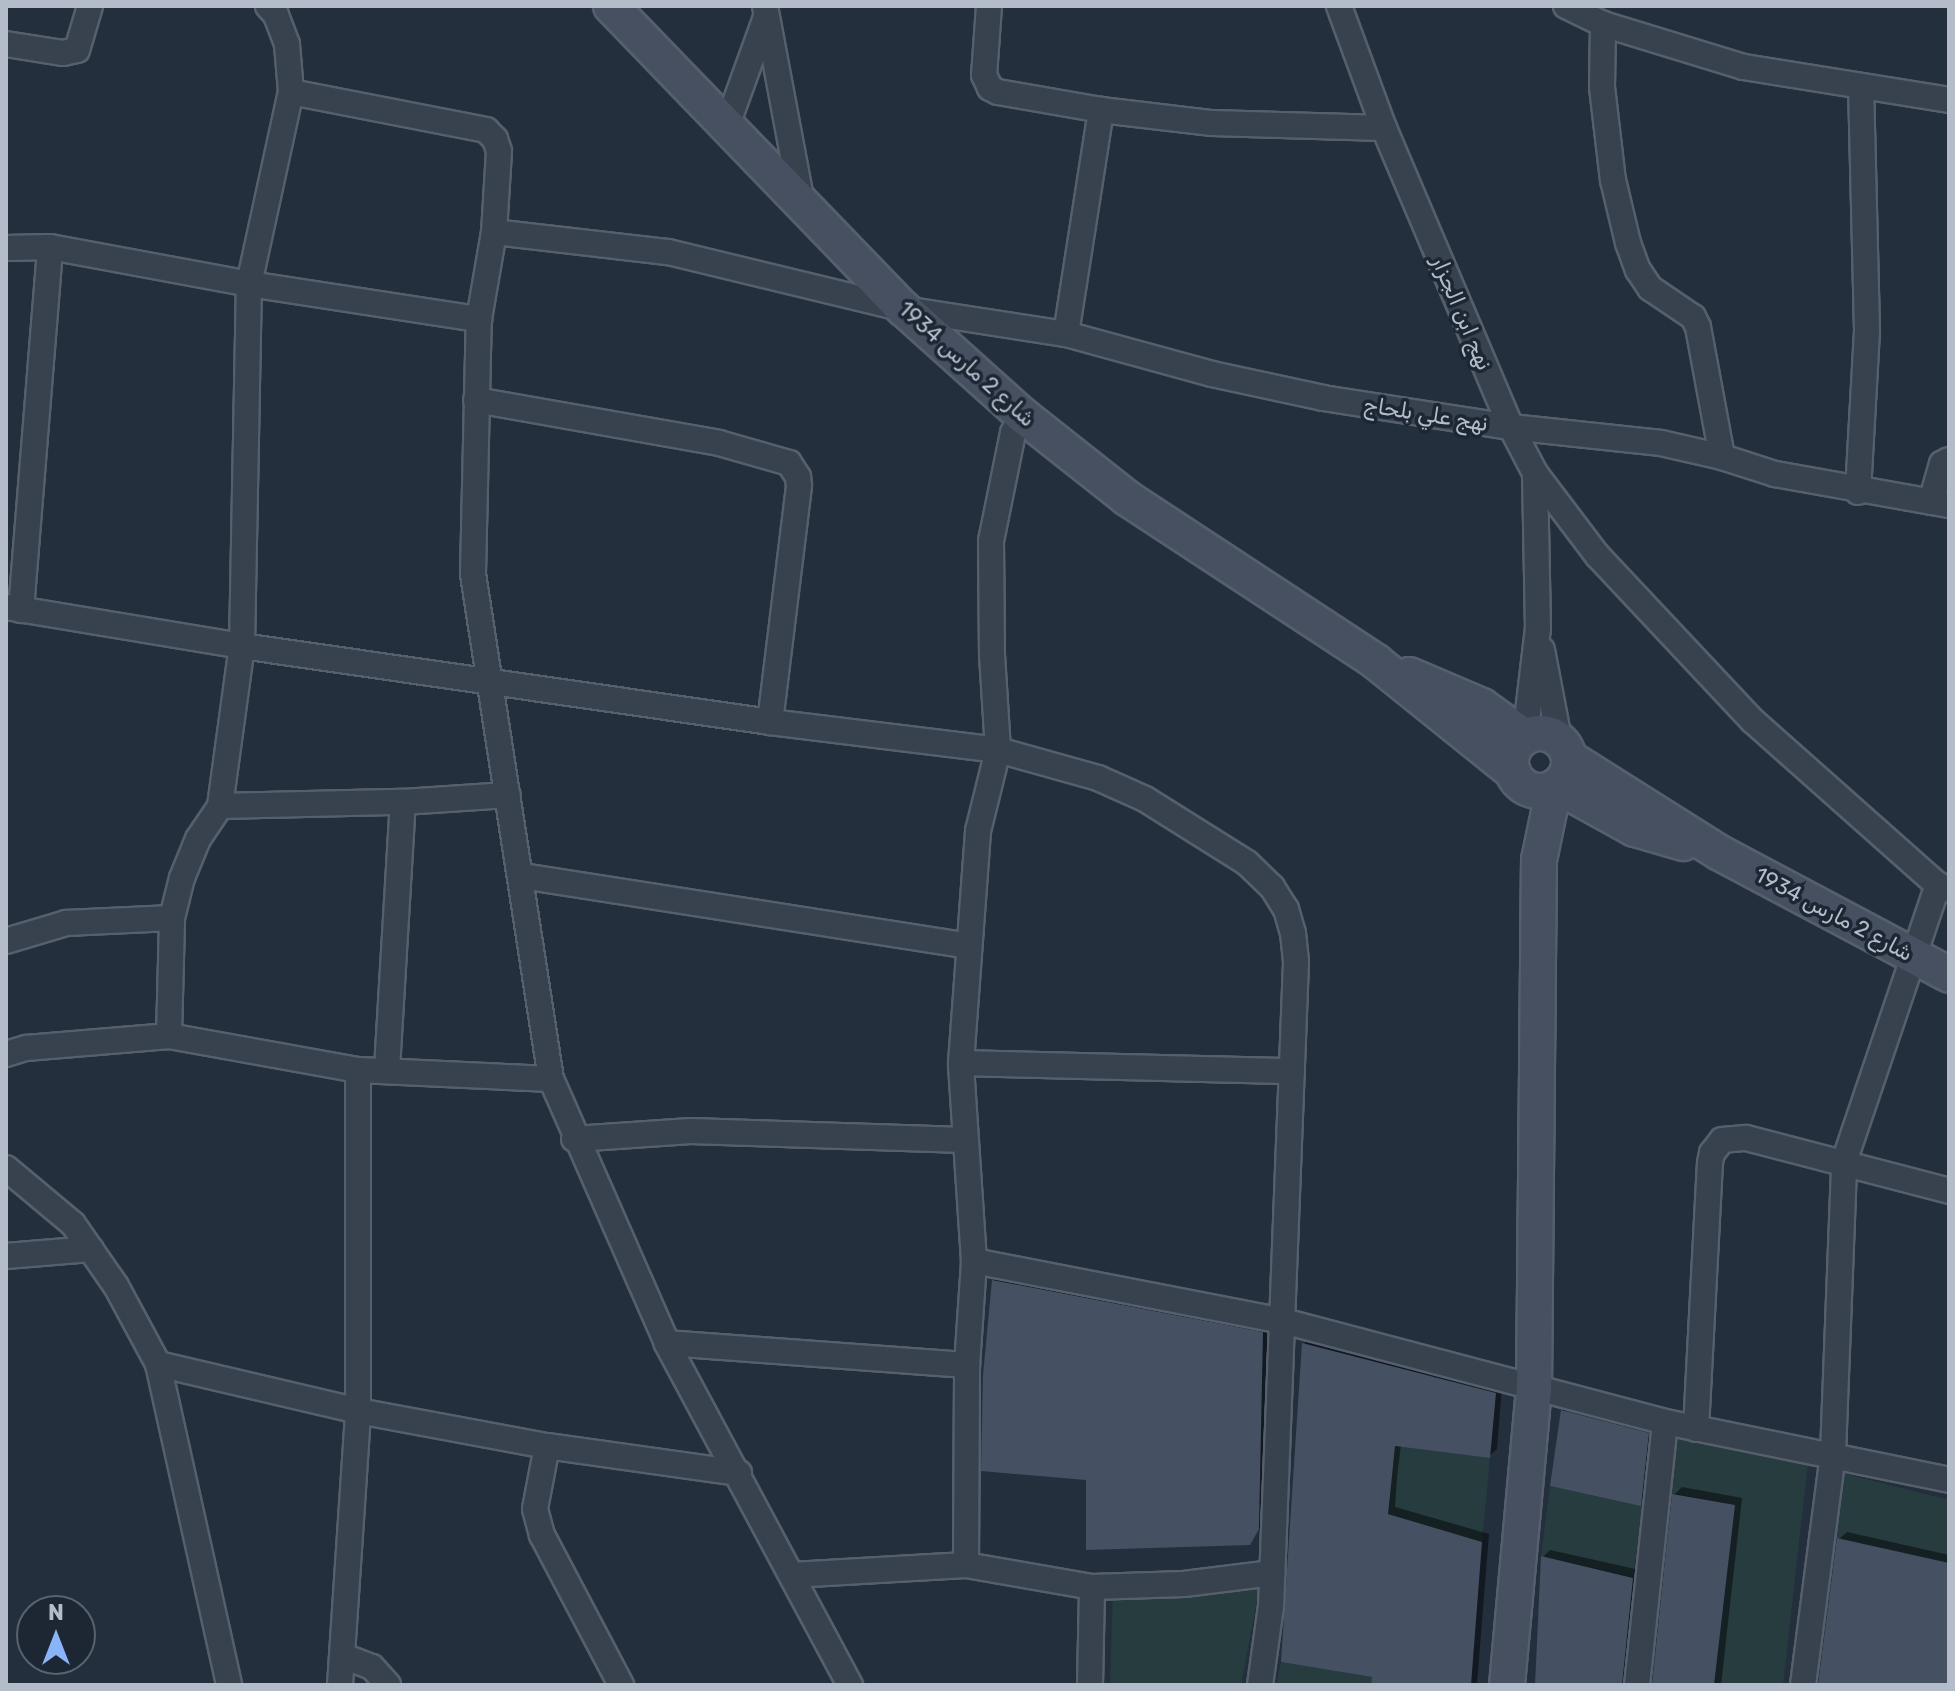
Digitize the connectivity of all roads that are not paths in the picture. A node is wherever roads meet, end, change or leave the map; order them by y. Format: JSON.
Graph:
{"nodes":[{"id":1,"x":90,"y":6,"type":"edge"},
{"id":2,"x":268,"y":6,"type":"edge"},
{"id":3,"x":611,"y":6,"type":"edge"},
{"id":4,"x":989,"y":6,"type":"edge"},
{"id":5,"x":1339,"y":6,"type":"edge"},
{"id":6,"x":1566,"y":6,"type":"edge"},
{"id":7,"x":765,"y":12,"type":"edge"},
{"id":8,"x":1603,"y":24,"type":"junction"},
{"id":9,"x":6,"y":44,"type":"edge"},
{"id":10,"x":1861,"y":87,"type":"junction"},
{"id":11,"x":291,"y":92,"type":"junction"},
{"id":12,"x":1949,"y":100,"type":"edge"},
{"id":13,"x":1101,"y":110,"type":"junction"},
{"id":14,"x":727,"y":125,"type":"junction"},
{"id":15,"x":1384,"y":128,"type":"junction"},
{"id":16,"x":802,"y":205,"type":"junction"},
{"id":17,"x":494,"y":232,"type":"junction"},
{"id":18,"x":50,"y":247,"type":"junction"},
{"id":19,"x":6,"y":248,"type":"edge"},
{"id":20,"x":249,"y":284,"type":"junction"},
{"id":21,"x":904,"y":309,"type":"junction"},
{"id":22,"x":479,"y":319,"type":"junction"},
{"id":23,"x":1066,"y":334,"type":"junction"},
{"id":24,"x":476,"y":400,"type":"junction"},
{"id":25,"x":1022,"y":415,"type":"junction"},
{"id":26,"x":1511,"y":427,"type":"junction"},
{"id":27,"x":1722,"y":457,"type":"junction"},
{"id":28,"x":1949,"y":460,"type":"edge"},
{"id":29,"x":1535,"y":473,"type":"junction"},
{"id":30,"x":1858,"y":492,"type":"junction"},
{"id":31,"x":1940,"y":503,"type":"edge"},
{"id":32,"x":14,"y":609,"type":"edge"},
{"id":33,"x":1538,"y":628,"type":"junction"},
{"id":34,"x":242,"y":646,"type":"junction"},
{"id":35,"x":1375,"y":661,"type":"junction"},
{"id":36,"x":488,"y":681,"type":"junction"},
{"id":37,"x":770,"y":722,"type":"junction"},
{"id":38,"x":1525,"y":737,"type":"junction"},
{"id":39,"x":998,"y":750,"type":"junction"},
{"id":40,"x":1560,"y":768,"type":"junction"},
{"id":41,"x":1517,"y":778,"type":"junction"},
{"id":42,"x":508,"y":795,"type":"junction"},
{"id":43,"x":403,"y":802,"type":"junction"},
{"id":44,"x":220,"y":806,"type":"junction"},
{"id":45,"x":1539,"y":860,"type":"junction"},
{"id":46,"x":522,"y":876,"type":"junction"},
{"id":47,"x":1944,"y":888,"type":"edge"},
{"id":48,"x":172,"y":918,"type":"junction"},
{"id":49,"x":6,"y":941,"type":"edge"},
{"id":50,"x":967,"y":946,"type":"junction"},
{"id":51,"x":1914,"y":957,"type":"junction"},
{"id":52,"x":1949,"y":975,"type":"edge"},
{"id":53,"x":169,"y":1036,"type":"junction"},
{"id":54,"x":6,"y":1054,"type":"edge"},
{"id":55,"x":961,"y":1063,"type":"junction"},
{"id":56,"x":387,"y":1069,"type":"junction"},
{"id":57,"x":358,"y":1070,"type":"junction"},
{"id":58,"x":1292,"y":1071,"type":"junction"},
{"id":59,"x":551,"y":1079,"type":"junction"},
{"id":60,"x":574,"y":1139,"type":"junction"},
{"id":61,"x":964,"y":1140,"type":"junction"},
{"id":62,"x":1844,"y":1162,"type":"junction"},
{"id":63,"x":6,"y":1168,"type":"edge"},
{"id":64,"x":1949,"y":1191,"type":"edge"},
{"id":65,"x":91,"y":1249,"type":"junction"},
{"id":66,"x":6,"y":1256,"type":"edge"},
{"id":67,"x":974,"y":1261,"type":"junction"},
{"id":68,"x":1283,"y":1321,"type":"junction"},
{"id":69,"x":667,"y":1343,"type":"junction"},
{"id":70,"x":158,"y":1364,"type":"junction"},
{"id":71,"x":967,"y":1365,"type":"junction"},
{"id":72,"x":1534,"y":1388,"type":"junction"},
{"id":73,"x":358,"y":1411,"type":"junction"},
{"id":74,"x":1665,"y":1422,"type":"junction"},
{"id":75,"x":1696,"y":1429,"type":"junction"},
{"id":76,"x":547,"y":1446,"type":"junction"},
{"id":77,"x":1833,"y":1454,"type":"junction"},
{"id":78,"x":739,"y":1473,"type":"junction"},
{"id":79,"x":1949,"y":1480,"type":"edge"},
{"id":80,"x":966,"y":1565,"type":"junction"},
{"id":81,"x":1272,"y":1573,"type":"junction"},
{"id":82,"x":792,"y":1575,"type":"junction"},
{"id":83,"x":1092,"y":1587,"type":"junction"},
{"id":84,"x":343,"y":1656,"type":"junction"},
{"id":85,"x":229,"y":1685,"type":"edge"},
{"id":86,"x":340,"y":1685,"type":"edge"},
{"id":87,"x":388,"y":1685,"type":"edge"},
{"id":88,"x":621,"y":1685,"type":"edge"},
{"id":89,"x":850,"y":1685,"type":"edge"},
{"id":90,"x":1090,"y":1685,"type":"edge"},
{"id":91,"x":1260,"y":1685,"type":"edge"},
{"id":92,"x":1507,"y":1685,"type":"edge"},
{"id":93,"x":1637,"y":1685,"type":"edge"},
{"id":94,"x":1803,"y":1685,"type":"edge"}],
"edges":[{"from":1,"to":9,"type":"street"},
{"from":2,"to":11,"type":"street"},
{"from":3,"to":14,"type":"street","name":"شارع 2 مارس 1934"},
{"from":4,"to":13,"type":"street"},
{"from":5,"to":15,"type":"street","name":"نهج ابن الجزار"},
{"from":6,"to":8,"type":"street"},
{"from":7,"to":14,"type":"street"},
{"from":7,"to":16,"type":"street"},
{"from":8,"to":10,"type":"street"},
{"from":8,"to":27,"type":"street"},
{"from":10,"to":12,"type":"street"},
{"from":10,"to":30,"type":"street"},
{"from":11,"to":17,"type":"street"},
{"from":11,"to":20,"type":"street"},
{"from":13,"to":15,"type":"street"},
{"from":13,"to":23,"type":"street"},
{"from":14,"to":16,"type":"street","name":"شارع 2 مارس 1934"},
{"from":15,"to":26,"type":"street","name":"نهج ابن الجزار"},
{"from":16,"to":21,"type":"street","name":"شارع 2 مارس 1934"},
{"from":17,"to":21,"type":"street","name":"نهج علي بلحاج"},
{"from":17,"to":22,"type":"street"},
{"from":18,"to":19,"type":"street"},
{"from":18,"to":20,"type":"street"},
{"from":18,"to":32,"type":"street"},
{"from":20,"to":22,"type":"street"},
{"from":20,"to":34,"type":"street"},
{"from":21,"to":23,"type":"street","name":"نهج علي بلحاج"},
{"from":21,"to":25,"type":"street","name":"شارع 2 مارس 1934"},
{"from":22,"to":24,"type":"street"},
{"from":23,"to":26,"type":"street","name":"نهج علي بلحاج"},
{"from":24,"to":36,"type":"street"},
{"from":24,"to":37,"type":"street"},
{"from":25,"to":35,"type":"street","name":"شارع 2 مارس 1934"},
{"from":25,"to":39,"type":"street"},
{"from":26,"to":27,"type":"street","name":"نهج علي بلحاج"},
{"from":26,"to":29,"type":"street","name":"نهج ابن الجزار"},
{"from":27,"to":30,"type":"street","name":"نهج علي بلحاج"},
{"from":28,"to":31,"type":"street"},
{"from":29,"to":33,"type":"street","name":"نهج ابن الجزار"},
{"from":29,"to":47,"type":"street"},
{"from":30,"to":31,"type":"street","name":"نهج علي بلحاج"},
{"from":32,"to":34,"type":"street"},
{"from":33,"to":38,"type":"street"},
{"from":33,"to":40,"type":"street"},
{"from":34,"to":36,"type":"street"},
{"from":34,"to":44,"type":"street"},
{"from":35,"to":38,"type":"street","name":"شارع 2 مارس 1934"},
{"from":35,"to":41,"type":"street","name":"شارع 2 مارس 1934"},
{"from":36,"to":37,"type":"street"},
{"from":36,"to":42,"type":"street"},
{"from":37,"to":39,"type":"street"},
{"from":38,"to":40,"type":"street"},
{"from":38,"to":41,"type":"street"},
{"from":39,"to":50,"type":"street"},
{"from":39,"to":58,"type":"street"},
{"from":40,"to":41,"type":"street"},
{"from":40,"to":45,"type":"street"},
{"from":40,"to":51,"type":"street","name":"شارع 2 مارس 1934"},
{"from":41,"to":45,"type":"street"},
{"from":42,"to":43,"type":"street"},
{"from":42,"to":46,"type":"street"},
{"from":43,"to":44,"type":"street"},
{"from":43,"to":56,"type":"street"},
{"from":44,"to":48,"type":"street"},
{"from":45,"to":72,"type":"street"},
{"from":46,"to":50,"type":"street"},
{"from":46,"to":59,"type":"street"},
{"from":47,"to":51,"type":"street"},
{"from":48,"to":49,"type":"street"},
{"from":48,"to":53,"type":"street"},
{"from":50,"to":55,"type":"street"},
{"from":51,"to":52,"type":"street","name":"شارع 2 مارس 1934"},
{"from":51,"to":62,"type":"street"},
{"from":53,"to":54,"type":"street"},
{"from":53,"to":57,"type":"street"},
{"from":55,"to":58,"type":"street"},
{"from":55,"to":61,"type":"street"},
{"from":56,"to":57,"type":"street"},
{"from":56,"to":59,"type":"street"},
{"from":57,"to":73,"type":"street"},
{"from":58,"to":68,"type":"street"},
{"from":59,"to":60,"type":"street"},
{"from":60,"to":61,"type":"street"},
{"from":60,"to":69,"type":"street"},
{"from":61,"to":67,"type":"street"},
{"from":62,"to":64,"type":"street"},
{"from":62,"to":75,"type":"street"},
{"from":62,"to":77,"type":"street"},
{"from":63,"to":65,"type":"street"},
{"from":65,"to":66,"type":"street"},
{"from":65,"to":70,"type":"street"},
{"from":67,"to":68,"type":"street"},
{"from":67,"to":71,"type":"street"},
{"from":68,"to":72,"type":"street"},
{"from":68,"to":81,"type":"street"},
{"from":69,"to":71,"type":"street"},
{"from":69,"to":78,"type":"street"},
{"from":70,"to":73,"type":"street"},
{"from":70,"to":85,"type":"street"},
{"from":71,"to":80,"type":"street"},
{"from":72,"to":74,"type":"street"},
{"from":72,"to":92,"type":"street"},
{"from":73,"to":76,"type":"street"},
{"from":73,"to":84,"type":"street"},
{"from":74,"to":75,"type":"street"},
{"from":74,"to":93,"type":"street"},
{"from":75,"to":77,"type":"street"},
{"from":76,"to":78,"type":"street"},
{"from":76,"to":88,"type":"street"},
{"from":77,"to":79,"type":"street"},
{"from":77,"to":94,"type":"street"},
{"from":78,"to":82,"type":"street"},
{"from":80,"to":82,"type":"street"},
{"from":80,"to":83,"type":"street"},
{"from":81,"to":83,"type":"street"},
{"from":81,"to":91,"type":"street"},
{"from":82,"to":89,"type":"street"},
{"from":83,"to":90,"type":"street"},
{"from":84,"to":86,"type":"street"},
{"from":84,"to":87,"type":"street"}]}
